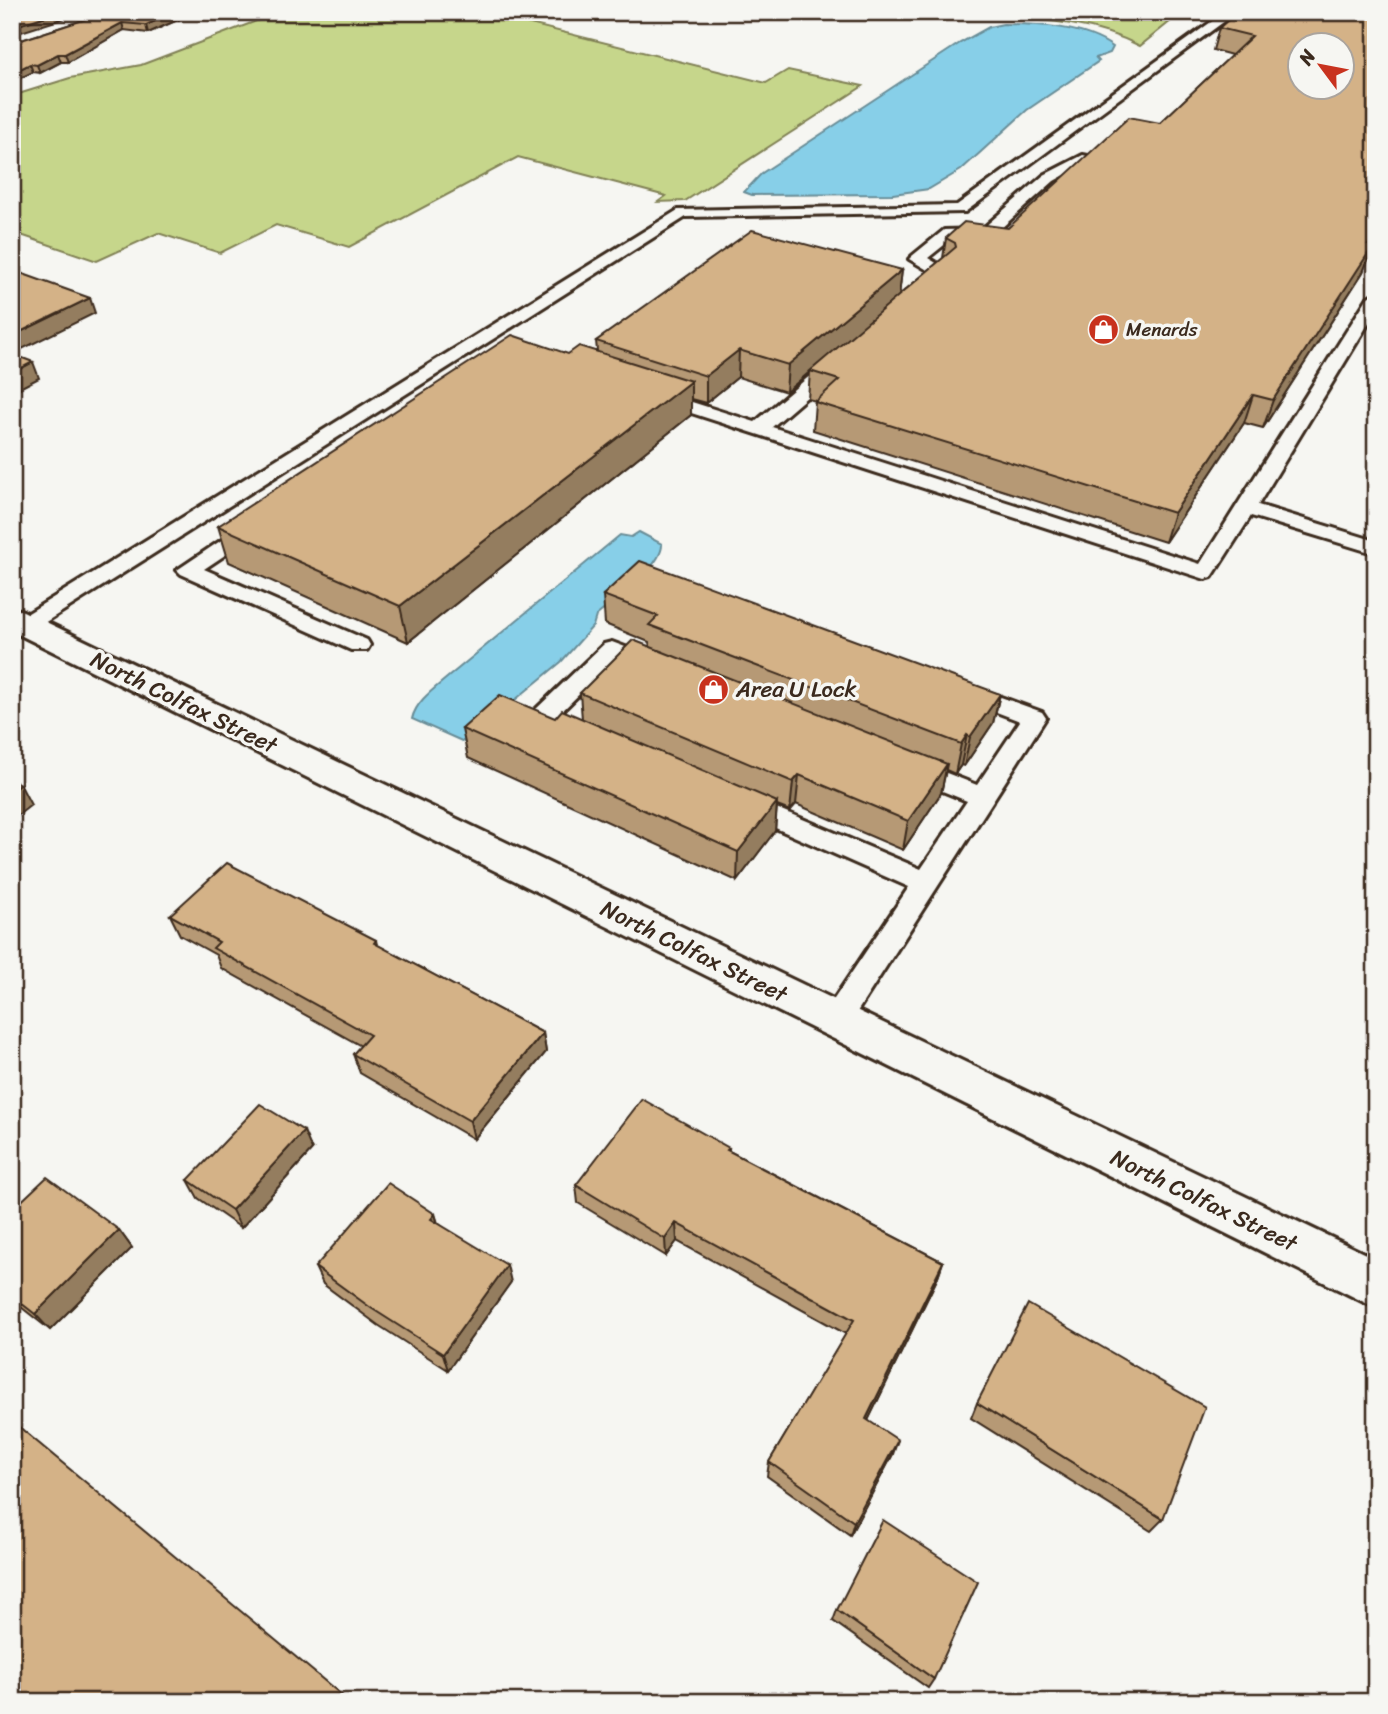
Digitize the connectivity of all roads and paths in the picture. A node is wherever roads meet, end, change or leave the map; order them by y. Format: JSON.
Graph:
{"nodes":[{"id":1,"x":1232,"y":12,"type":"edge"},
{"id":2,"x":1083,"y":159,"type":"edge"},
{"id":3,"x":911,"y":297,"type":"edge"},
{"id":4,"x":1376,"y":297,"type":"edge"},
{"id":5,"x":850,"y":350,"type":"edge"},
{"id":6,"x":640,"y":390,"type":"edge"},
{"id":7,"x":758,"y":429,"type":"junction"},
{"id":8,"x":1245,"y":508,"type":"junction"},
{"id":9,"x":268,"y":517,"type":"edge"},
{"id":10,"x":1376,"y":548,"type":"edge"},
{"id":11,"x":19,"y":621,"type":"edge"},
{"id":12,"x":359,"y":646,"type":"dead end"},
{"id":13,"x":676,"y":674,"type":"edge"},
{"id":14,"x":945,"y":684,"type":"edge"},
{"id":15,"x":593,"y":739,"type":"edge"},
{"id":16,"x":893,"y":761,"type":"edge"},
{"id":17,"x":721,"y":794,"type":"edge"},
{"id":18,"x":982,"y":797,"type":"junction"},
{"id":19,"x":926,"y":883,"type":"junction"},
{"id":20,"x":836,"y":1020,"type":"junction"},
{"id":21,"x":1376,"y":1284,"type":"edge"}],
"edges":[{"from":1,"to":11,"type":"lane"},
{"from":2,"to":3,"type":"lane"},
{"from":4,"to":8,"type":"lane"},
{"from":5,"to":7,"type":"lane"},
{"from":6,"to":7,"type":"lane"},
{"from":7,"to":8,"type":"lane"},
{"from":8,"to":10,"type":"lane"},
{"from":9,"to":12,"type":"lane"},
{"from":11,"to":20,"type":"street","name":"North Colfax Street"},
{"from":13,"to":15,"type":"lane"},
{"from":14,"to":18,"type":"lane"},
{"from":16,"to":18,"type":"lane"},
{"from":17,"to":19,"type":"lane"},
{"from":18,"to":19,"type":"lane"},
{"from":19,"to":20,"type":"lane"},
{"from":20,"to":21,"type":"street","name":"North Colfax Street"}]}
